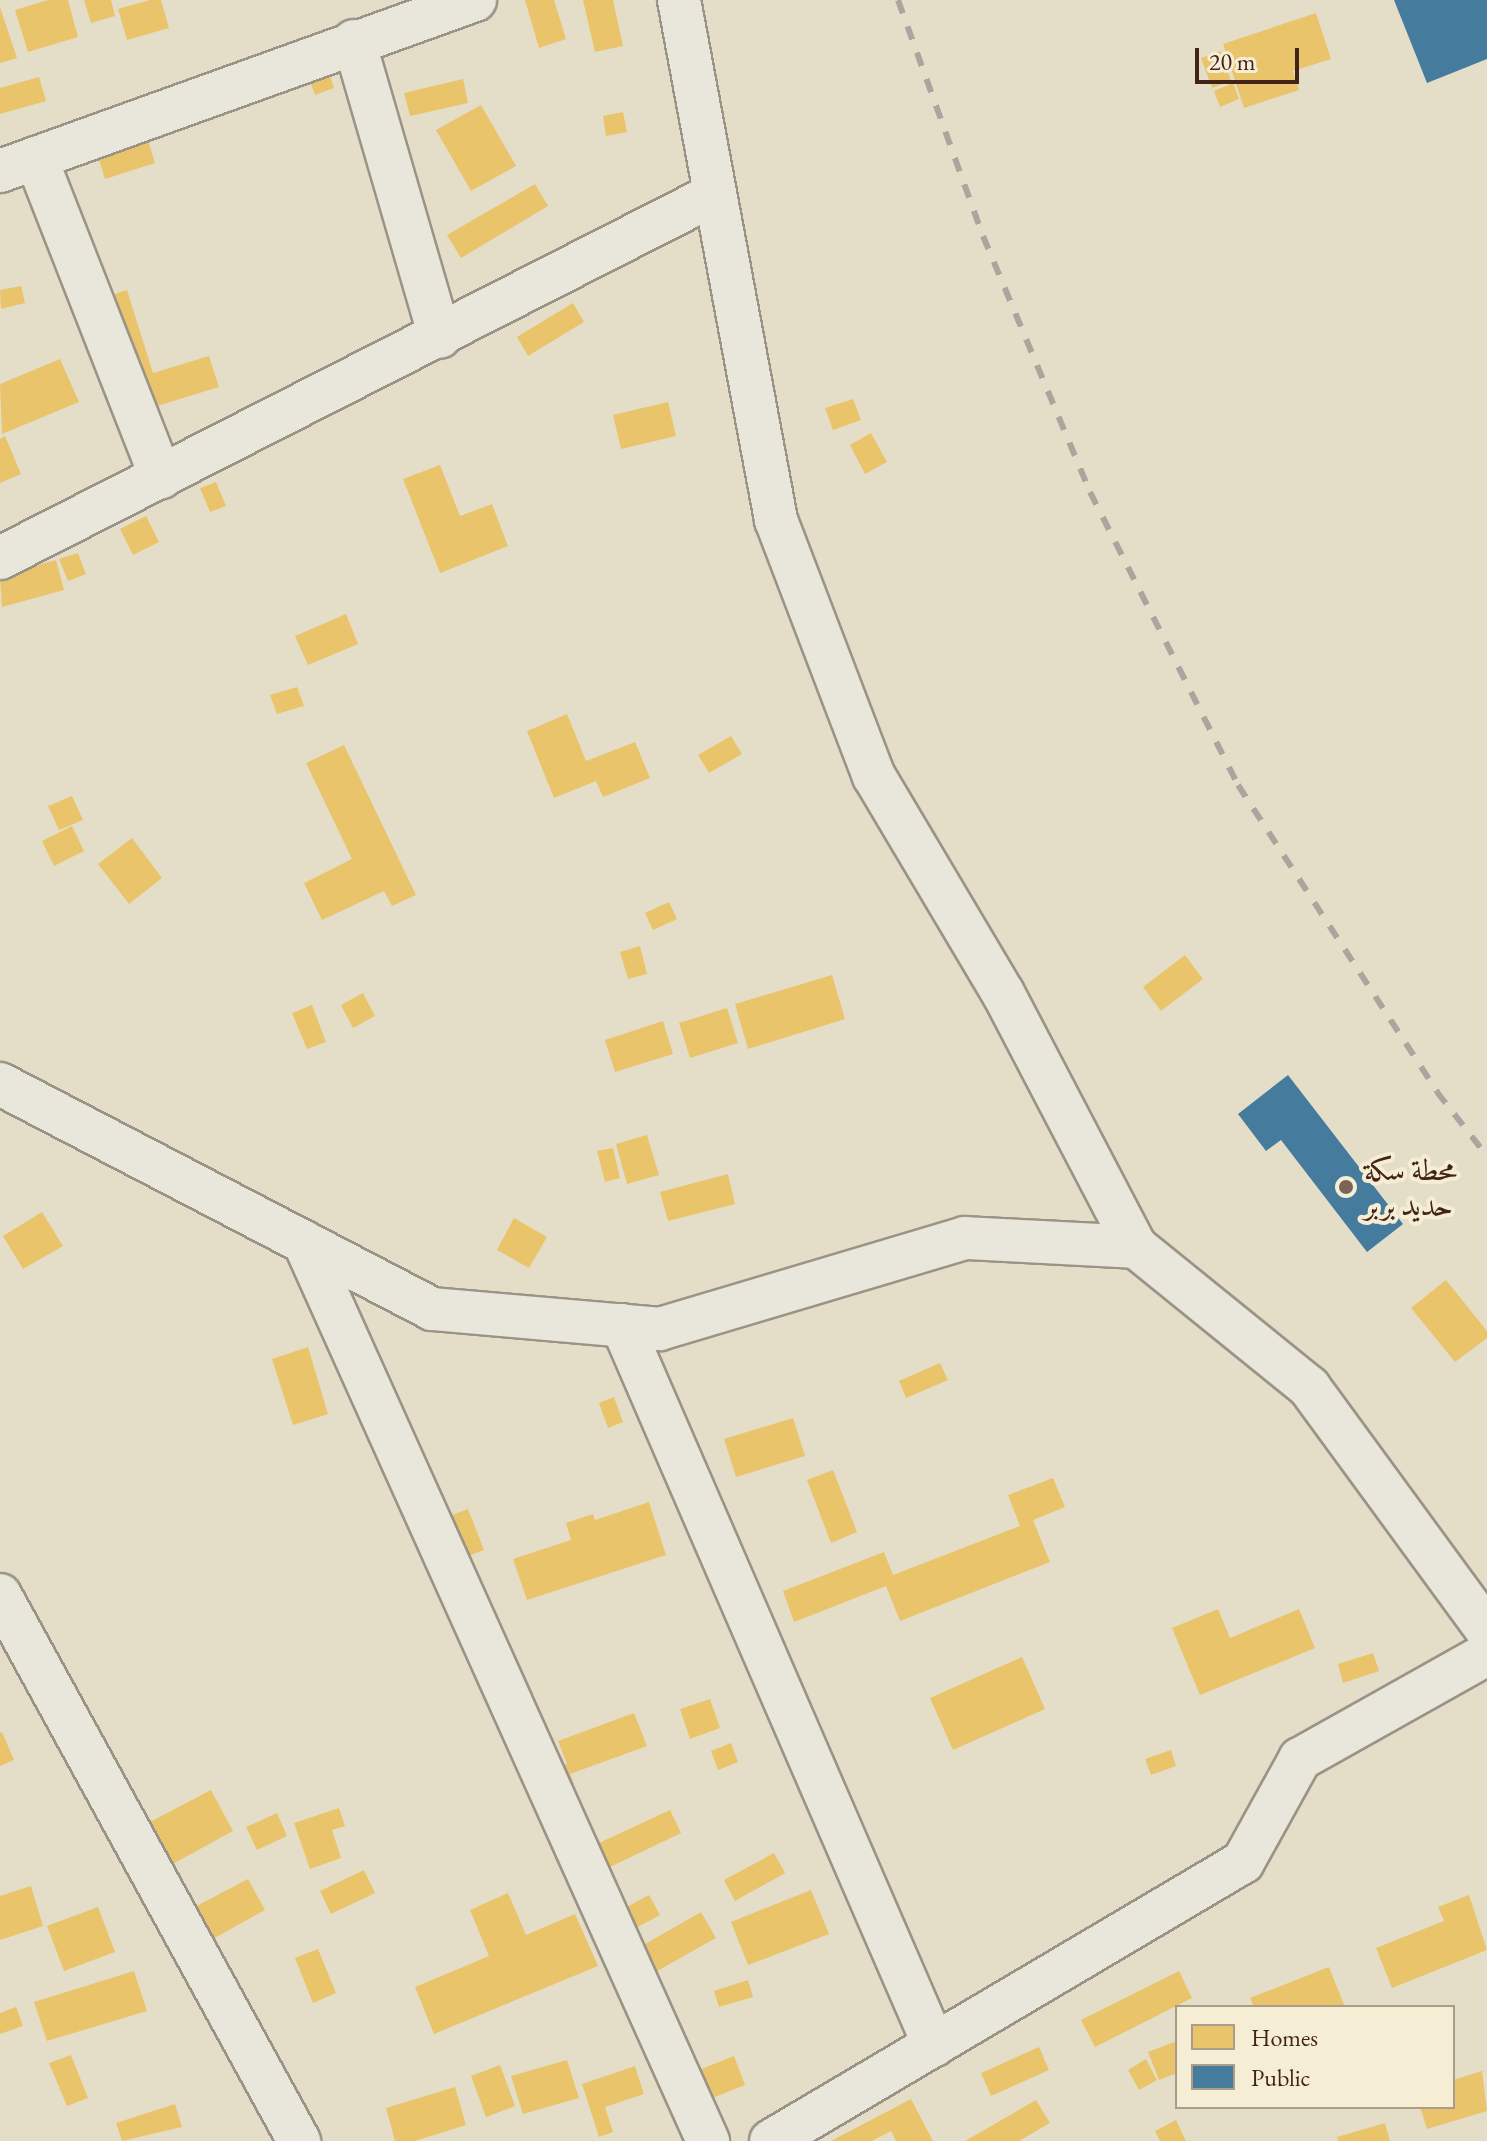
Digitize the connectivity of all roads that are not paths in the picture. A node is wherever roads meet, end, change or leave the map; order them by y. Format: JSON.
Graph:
{"nodes":[{"id":1,"x":475,"y":0,"type":"edge"},
{"id":2,"x":679,"y":0,"type":"edge"},
{"id":3,"x":354,"y":41,"type":"junction"},
{"id":4,"x":18,"y":164,"type":"edge"},
{"id":5,"x":713,"y":195,"type":"junction"},
{"id":6,"x":440,"y":337,"type":"junction"},
{"id":7,"x":161,"y":477,"type":"junction"},
{"id":8,"x":0,"y":558,"type":"edge"},
{"id":9,"x":0,"y":1084,"type":"edge"},
{"id":10,"x":304,"y":1242,"type":"junction"},
{"id":11,"x":1136,"y":1247,"type":"junction"},
{"id":12,"x":622,"y":1325,"type":"junction"},
{"id":13,"x":0,"y":1595,"type":"edge"},
{"id":14,"x":1487,"y":1630,"type":"edge"},
{"id":15,"x":1487,"y":1654,"type":"edge"},
{"id":16,"x":934,"y":2045,"type":"junction"},
{"id":17,"x":299,"y":2141,"type":"edge"},
{"id":18,"x":708,"y":2141,"type":"edge"},
{"id":19,"x":771,"y":2141,"type":"edge"}],
"edges":[{"from":1,"to":3,"type":"street"},
{"from":2,"to":5,"type":"street"},
{"from":3,"to":4,"type":"street"},
{"from":3,"to":6,"type":"street"},
{"from":4,"to":7,"type":"street"},
{"from":5,"to":6,"type":"street"},
{"from":5,"to":11,"type":"street"},
{"from":6,"to":7,"type":"street"},
{"from":7,"to":8,"type":"street"},
{"from":9,"to":10,"type":"street"},
{"from":10,"to":12,"type":"street"},
{"from":10,"to":18,"type":"street"},
{"from":11,"to":12,"type":"street"},
{"from":11,"to":14,"type":"street"},
{"from":12,"to":16,"type":"street"},
{"from":13,"to":17,"type":"street"},
{"from":15,"to":16,"type":"street"},
{"from":16,"to":19,"type":"street"}]}
